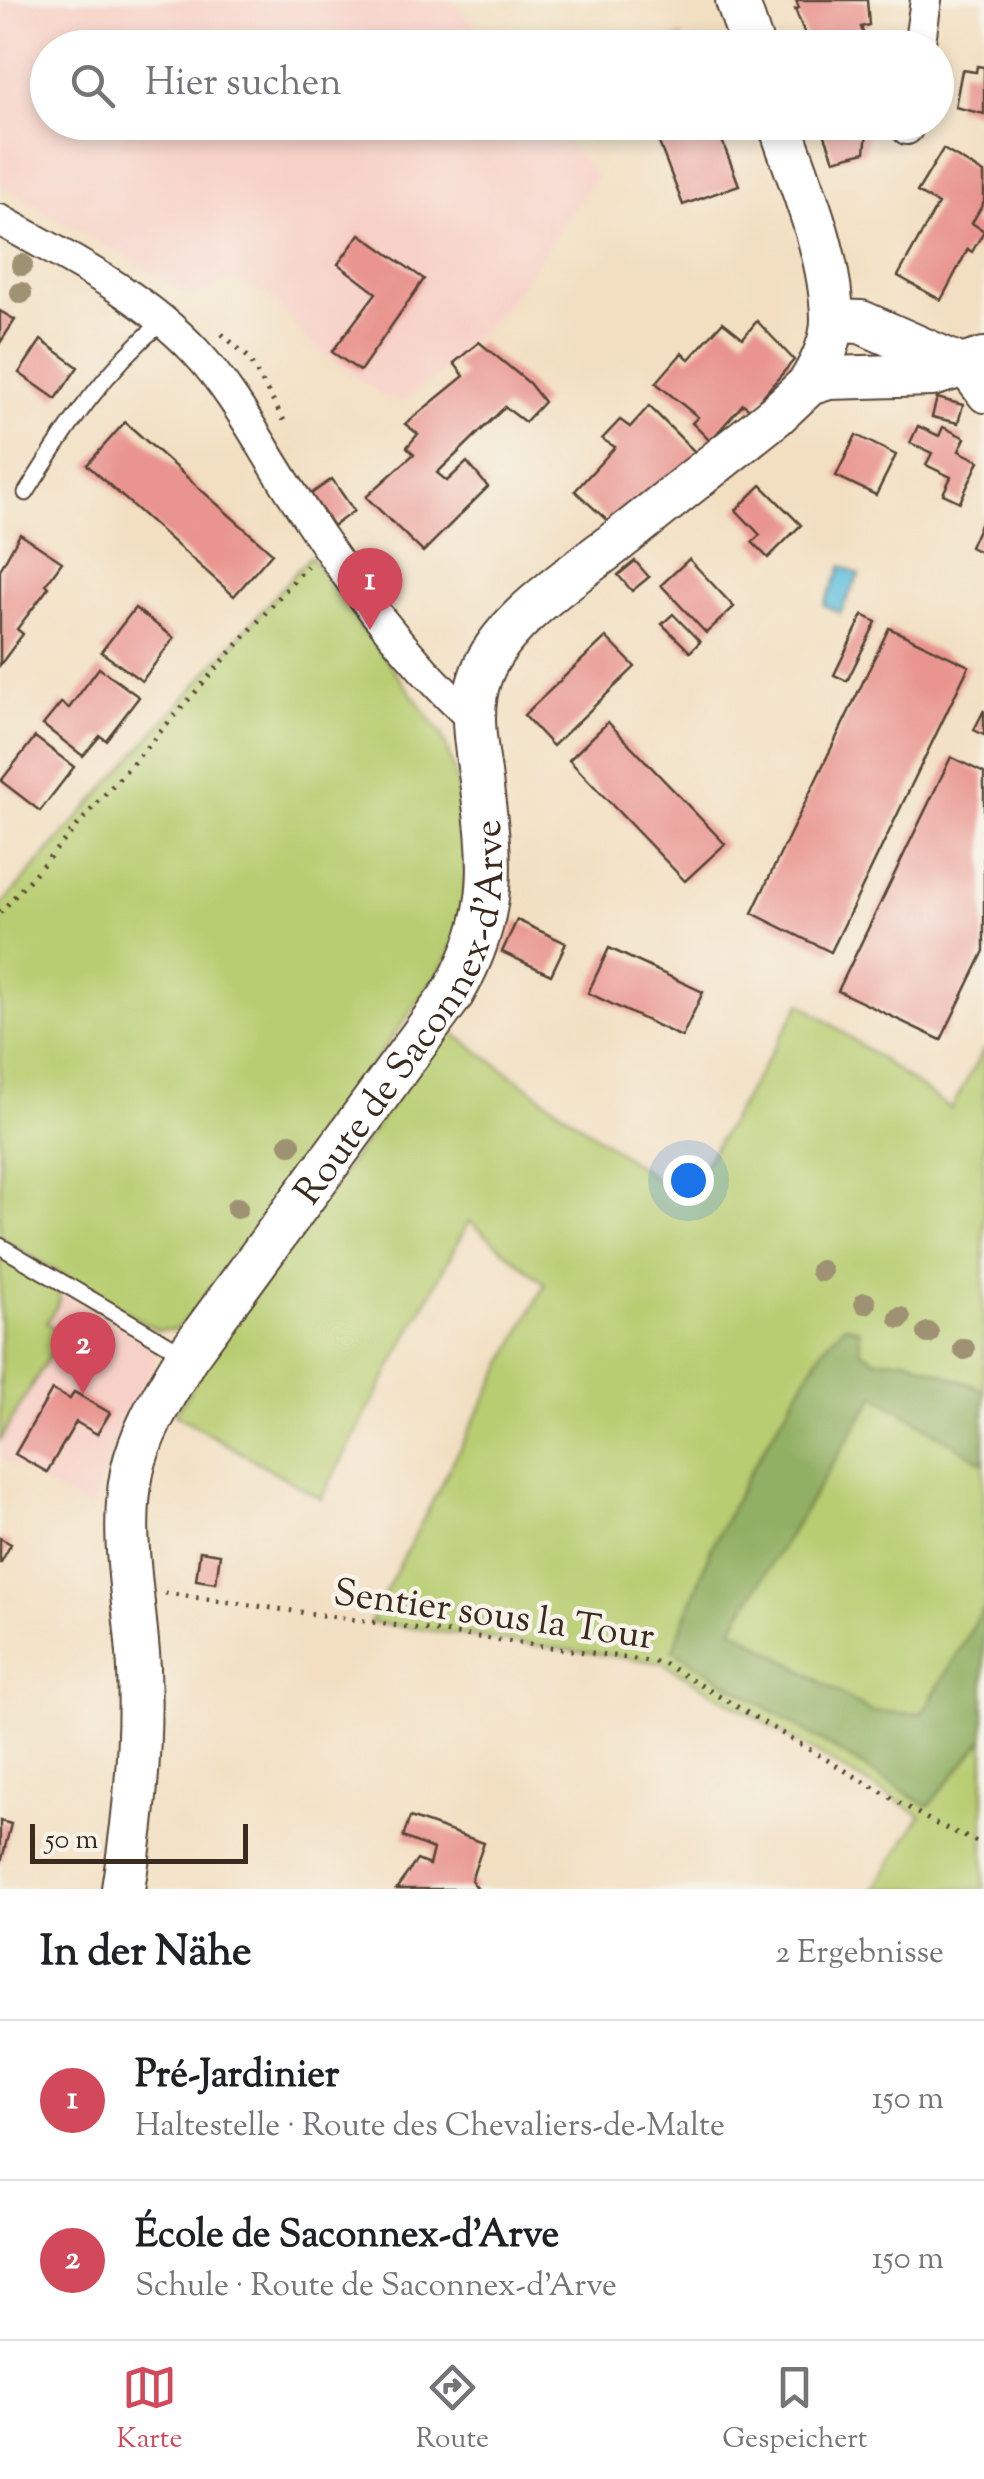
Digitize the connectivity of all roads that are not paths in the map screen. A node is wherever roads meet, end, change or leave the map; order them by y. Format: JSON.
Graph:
{"nodes":[{"id":1,"x":737,"y":0,"type":"edge"},
{"id":2,"x":926,"y":0,"type":"edge"},
{"id":3,"x":747,"y":30,"type":"edge"},
{"id":4,"x":922,"y":30,"type":"edge"},
{"id":5,"x":785,"y":140,"type":"edge"},
{"id":6,"x":0,"y":220,"type":"edge"},
{"id":7,"x":164,"y":320,"type":"junction"},
{"id":8,"x":832,"y":321,"type":"junction"},
{"id":9,"x":976,"y":374,"type":"edge"},
{"id":10,"x":809,"y":384,"type":"junction"},
{"id":11,"x":26,"y":493,"type":"dead end"},
{"id":12,"x":473,"y":720,"type":"junction"},
{"id":13,"x":0,"y":1246,"type":"edge"},
{"id":14,"x":187,"y":1356,"type":"junction"},
{"id":15,"x":123,"y":1889,"type":"edge"}],
"edges":[{"from":1,"to":3,"type":"street"},
{"from":2,"to":4,"type":"street"},
{"from":5,"to":8,"type":"street"},
{"from":6,"to":7,"type":"street"},
{"from":7,"to":11,"type":"lane"},
{"from":7,"to":12,"type":"street"},
{"from":8,"to":9,"type":"street"},
{"from":8,"to":10,"type":"street"},
{"from":9,"to":10,"type":"street"},
{"from":10,"to":12,"type":"street","name":"Route de Saconnex-d'Arve"},
{"from":12,"to":14,"type":"street","name":"Route de Saconnex-d'Arve"},
{"from":13,"to":14,"type":"lane"},
{"from":14,"to":15,"type":"street","name":"Route de Saconnex-d'Arve"}]}
